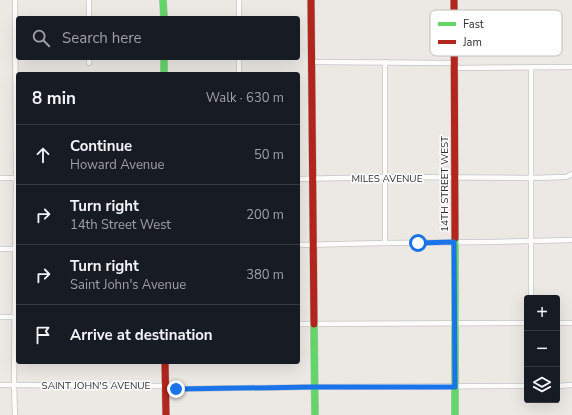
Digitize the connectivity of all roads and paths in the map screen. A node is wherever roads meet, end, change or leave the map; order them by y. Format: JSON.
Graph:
{"nodes":[{"id":1,"x":15,"y":0,"type":"edge"},
{"id":2,"x":89,"y":0,"type":"edge"},
{"id":3,"x":163,"y":0,"type":"edge"},
{"id":4,"x":239,"y":0,"type":"edge"},
{"id":5,"x":311,"y":0,"type":"edge"},
{"id":6,"x":89,"y":16,"type":"edge"},
{"id":7,"x":164,"y":16,"type":"edge"},
{"id":8,"x":239,"y":16,"type":"edge"},
{"id":9,"x":454,"y":56,"type":"edge"},
{"id":10,"x":164,"y":60,"type":"edge"},
{"id":11,"x":239,"y":60,"type":"edge"},
{"id":12,"x":312,"y":62,"type":"junction"},
{"id":13,"x":385,"y":62,"type":"junction"},
{"id":14,"x":454,"y":65,"type":"junction"},
{"id":15,"x":572,"y":67,"type":"edge"},
{"id":16,"x":531,"y":68,"type":"junction"},
{"id":17,"x":164,"y":72,"type":"edge"},
{"id":18,"x":239,"y":72,"type":"edge"},
{"id":19,"x":16,"y":89,"type":"edge"},
{"id":20,"x":572,"y":174,"type":"edge"},
{"id":21,"x":385,"y":177,"type":"junction"},
{"id":22,"x":454,"y":177,"type":"junction"},
{"id":23,"x":0,"y":178,"type":"edge"},
{"id":24,"x":16,"y":178,"type":"edge"},
{"id":25,"x":313,"y":178,"type":"junction"},
{"id":26,"x":531,"y":178,"type":"junction"},
{"id":27,"x":300,"y":179,"type":"edge"},
{"id":28,"x":572,"y":240,"type":"edge"},
{"id":29,"x":531,"y":241,"type":"junction"},
{"id":30,"x":385,"y":242,"type":"junction"},
{"id":31,"x":454,"y":242,"type":"junction"},
{"id":32,"x":300,"y":245,"type":"edge"},
{"id":33,"x":314,"y":245,"type":"junction"},
{"id":34,"x":0,"y":249,"type":"edge"},
{"id":35,"x":16,"y":249,"type":"edge"},
{"id":36,"x":531,"y":295,"type":"edge"},
{"id":37,"x":0,"y":317,"type":"edge"},
{"id":38,"x":16,"y":317,"type":"edge"},
{"id":39,"x":524,"y":323,"type":"edge"},
{"id":40,"x":560,"y":323,"type":"edge"},
{"id":41,"x":572,"y":323,"type":"edge"},
{"id":42,"x":300,"y":324,"type":"edge"},
{"id":43,"x":314,"y":324,"type":"junction"},
{"id":44,"x":454,"y":324,"type":"junction"},
{"id":45,"x":165,"y":364,"type":"edge"},
{"id":46,"x":0,"y":385,"type":"edge"},
{"id":47,"x":14,"y":385,"type":"junction"},
{"id":48,"x":165,"y":386,"type":"junction"},
{"id":49,"x":524,"y":386,"type":"edge"},
{"id":50,"x":560,"y":386,"type":"edge"},
{"id":51,"x":572,"y":386,"type":"edge"},
{"id":52,"x":315,"y":387,"type":"junction"},
{"id":53,"x":455,"y":387,"type":"junction"},
{"id":54,"x":15,"y":415,"type":"edge"},
{"id":55,"x":166,"y":415,"type":"edge"},
{"id":56,"x":315,"y":415,"type":"edge"},
{"id":57,"x":455,"y":415,"type":"edge"}],
"edges":[{"from":1,"to":19,"type":"street"},
{"from":2,"to":6,"type":"street"},
{"from":3,"to":7,"type":"street"},
{"from":4,"to":8,"type":"street"},
{"from":5,"to":12,"type":"street"},
{"from":9,"to":14,"type":"street","name":"14TH STREET WEST"},
{"from":10,"to":17,"type":"street"},
{"from":11,"to":18,"type":"street"},
{"from":12,"to":13,"type":"street"},
{"from":12,"to":25,"type":"street"},
{"from":13,"to":14,"type":"street"},
{"from":13,"to":21,"type":"street"},
{"from":14,"to":16,"type":"street"},
{"from":14,"to":22,"type":"street","name":"14TH STREET WEST"},
{"from":15,"to":16,"type":"street"},
{"from":16,"to":26,"type":"street"},
{"from":20,"to":26,"type":"street","name":"MILES AVENUE"},
{"from":21,"to":22,"type":"street","name":"MILES AVENUE"},
{"from":21,"to":25,"type":"street","name":"MILES AVENUE"},
{"from":21,"to":30,"type":"street"},
{"from":22,"to":26,"type":"street","name":"MILES AVENUE"},
{"from":22,"to":31,"type":"street","name":"14TH STREET WEST"},
{"from":23,"to":24,"type":"street"},
{"from":25,"to":27,"type":"street","name":"MILES AVENUE"},
{"from":25,"to":33,"type":"street"},
{"from":26,"to":29,"type":"street"},
{"from":28,"to":29,"type":"street"},
{"from":29,"to":31,"type":"street"},
{"from":29,"to":36,"type":"street"},
{"from":30,"to":31,"type":"street"},
{"from":30,"to":33,"type":"street"},
{"from":31,"to":44,"type":"street","name":"14TH STREET WEST"},
{"from":32,"to":33,"type":"street"},
{"from":33,"to":43,"type":"street"},
{"from":34,"to":35,"type":"street"},
{"from":37,"to":38,"type":"street"},
{"from":38,"to":47,"type":"street"},
{"from":39,"to":44,"type":"street"},
{"from":40,"to":41,"type":"street"},
{"from":42,"to":43,"type":"street"},
{"from":43,"to":44,"type":"street"},
{"from":43,"to":52,"type":"street"},
{"from":44,"to":53,"type":"street","name":"14TH STREET WEST"},
{"from":45,"to":48,"type":"street"},
{"from":46,"to":47,"type":"street","name":"SAINT JOHN'S AVENUE"},
{"from":47,"to":48,"type":"street","name":"SAINT JOHN'S AVENUE"},
{"from":47,"to":54,"type":"street"},
{"from":48,"to":52,"type":"street","name":"SAINT JOHN'S AVENUE"},
{"from":48,"to":55,"type":"street"},
{"from":49,"to":53,"type":"street","name":"SAINT JOHN'S AVENUE"},
{"from":50,"to":51,"type":"street"},
{"from":52,"to":53,"type":"street","name":"SAINT JOHN'S AVENUE"},
{"from":52,"to":56,"type":"street"},
{"from":53,"to":57,"type":"street","name":"14TH STREET WEST"}]}
